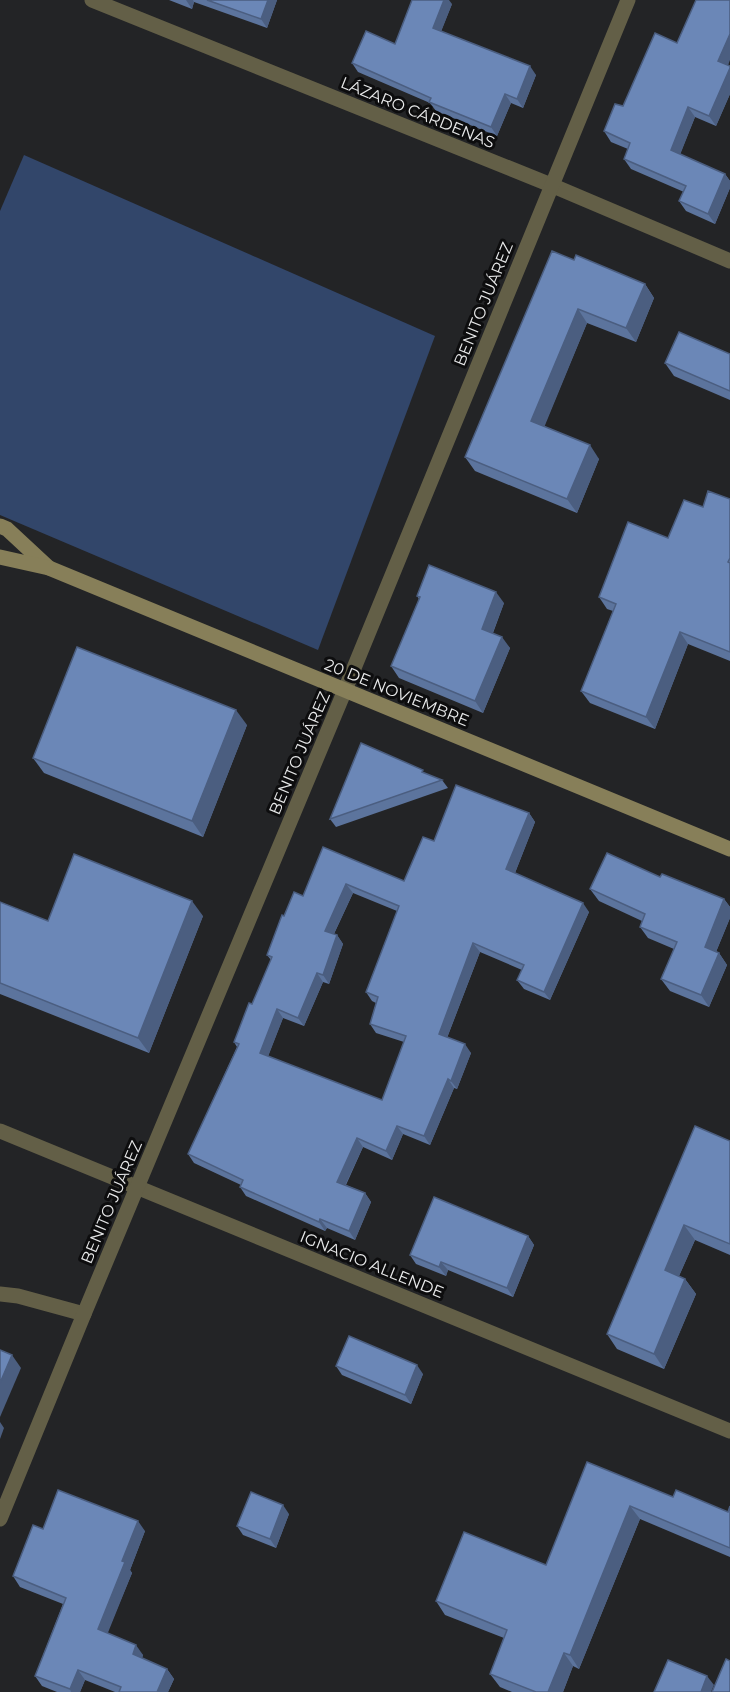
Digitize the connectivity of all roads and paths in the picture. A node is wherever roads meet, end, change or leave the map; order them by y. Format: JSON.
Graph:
{"nodes":[{"id":1,"x":92,"y":0,"type":"edge"},
{"id":2,"x":628,"y":0,"type":"edge"},
{"id":3,"x":551,"y":185,"type":"junction"},
{"id":4,"x":730,"y":261,"type":"edge"},
{"id":5,"x":0,"y":526,"type":"edge"},
{"id":6,"x":0,"y":557,"type":"edge"},
{"id":7,"x":49,"y":568,"type":"junction"},
{"id":8,"x":345,"y":690,"type":"junction"},
{"id":9,"x":730,"y":849,"type":"edge"},
{"id":10,"x":0,"y":1131,"type":"edge"},
{"id":11,"x":136,"y":1187,"type":"junction"},
{"id":12,"x":0,"y":1294,"type":"edge"},
{"id":13,"x":84,"y":1314,"type":"junction"},
{"id":14,"x":730,"y":1431,"type":"edge"},
{"id":15,"x":0,"y":1519,"type":"edge"}],
"edges":[{"from":1,"to":3,"type":"street","name":"LÁZARO CÁRDENAS"},
{"from":2,"to":3,"type":"street","name":"BENITO JUÁREZ"},
{"from":3,"to":4,"type":"street","name":"LÁZARO CÁRDENAS"},
{"from":3,"to":8,"type":"street","name":"BENITO JUÁREZ"},
{"from":5,"to":7,"type":"main road","name":"20 DE NOVIEMBRE"},
{"from":6,"to":7,"type":"main road","name":"20 DE NOVIEMBRE"},
{"from":7,"to":8,"type":"main road","name":"20 DE NOVIEMBRE"},
{"from":8,"to":9,"type":"main road","name":"20 DE NOVIEMBRE"},
{"from":8,"to":11,"type":"street","name":"BENITO JUÁREZ"},
{"from":10,"to":11,"type":"street","name":"IGNACIO ALLENDE"},
{"from":11,"to":13,"type":"street","name":"BENITO JUÁREZ"},
{"from":11,"to":14,"type":"street","name":"IGNACIO ALLENDE"},
{"from":12,"to":13,"type":"street"},
{"from":13,"to":15,"type":"street","name":"BENITO JUÁREZ"}]}
